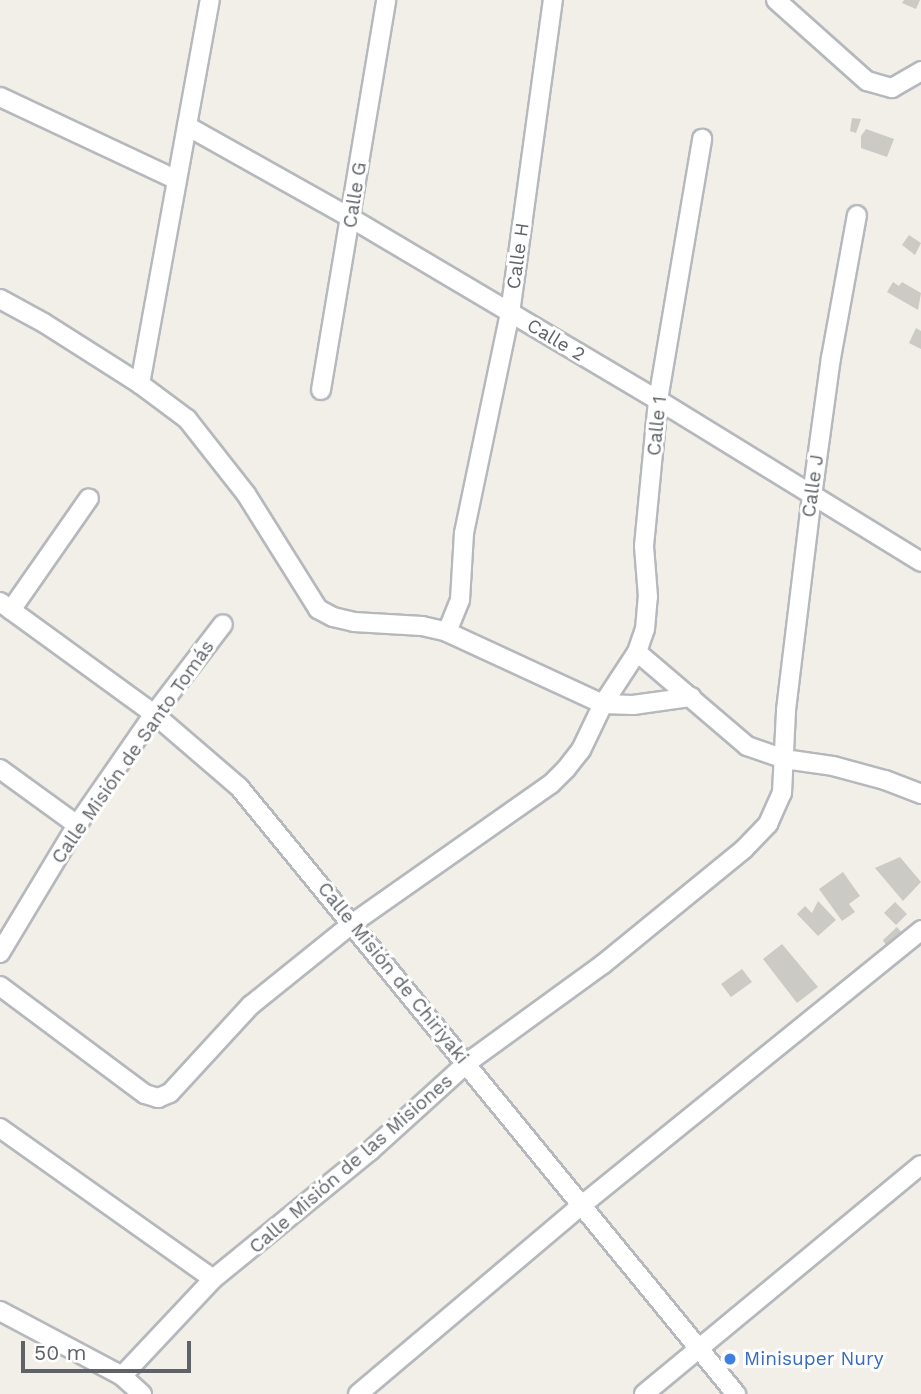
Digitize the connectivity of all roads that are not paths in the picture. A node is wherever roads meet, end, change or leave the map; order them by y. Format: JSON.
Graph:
{"nodes":[{"id":1,"x":210,"y":0,"type":"edge"},
{"id":2,"x":386,"y":0,"type":"edge"},
{"id":3,"x":553,"y":0,"type":"edge"},
{"id":4,"x":776,"y":0,"type":"edge"},
{"id":5,"x":921,"y":71,"type":"edge"},
{"id":6,"x":0,"y":97,"type":"edge"},
{"id":7,"x":187,"y":127,"type":"junction"},
{"id":8,"x":702,"y":139,"type":"dead end"},
{"id":9,"x":177,"y":180,"type":"junction"},
{"id":10,"x":857,"y":215,"type":"dead end"},
{"id":11,"x":351,"y":218,"type":"junction"},
{"id":12,"x":0,"y":299,"type":"edge"},
{"id":13,"x":510,"y":313,"type":"junction"},
{"id":14,"x":140,"y":384,"type":"junction"},
{"id":15,"x":321,"y":390,"type":"dead end"},
{"id":16,"x":659,"y":400,"type":"junction"},
{"id":17,"x":812,"y":496,"type":"junction"},
{"id":18,"x":89,"y":498,"type":"dead end"},
{"id":19,"x":921,"y":562,"type":"edge"},
{"id":20,"x":6,"y":606,"type":"edge"},
{"id":21,"x":223,"y":624,"type":"dead end"},
{"id":22,"x":447,"y":632,"type":"junction"},
{"id":23,"x":636,"y":652,"type":"junction"},
{"id":24,"x":691,"y":697,"type":"junction"},
{"id":25,"x":603,"y":704,"type":"junction"},
{"id":26,"x":154,"y":714,"type":"junction"},
{"id":27,"x":784,"y":759,"type":"junction"},
{"id":28,"x":0,"y":769,"type":"edge"},
{"id":29,"x":921,"y":794,"type":"edge"},
{"id":30,"x":77,"y":825,"type":"junction"},
{"id":31,"x":353,"y":923,"type":"junction"},
{"id":32,"x":921,"y":930,"type":"edge"},
{"id":33,"x":0,"y":953,"type":"edge"},
{"id":34,"x":0,"y":986,"type":"edge"},
{"id":35,"x":467,"y":1063,"type":"junction"},
{"id":36,"x":0,"y":1128,"type":"edge"},
{"id":37,"x":921,"y":1165,"type":"edge"},
{"id":38,"x":582,"y":1205,"type":"junction"},
{"id":39,"x":213,"y":1279,"type":"junction"},
{"id":40,"x":0,"y":1311,"type":"edge"},
{"id":41,"x":699,"y":1348,"type":"junction"},
{"id":42,"x":122,"y":1376,"type":"junction"},
{"id":43,"x":142,"y":1394,"type":"edge"},
{"id":44,"x":358,"y":1394,"type":"edge"},
{"id":45,"x":643,"y":1394,"type":"edge"},
{"id":46,"x":736,"y":1394,"type":"edge"}],
"edges":[{"from":1,"to":7,"type":"street"},
{"from":2,"to":11,"type":"street","name":"Calle G"},
{"from":3,"to":13,"type":"street","name":"Calle H"},
{"from":4,"to":5,"type":"street"},
{"from":6,"to":9,"type":"street"},
{"from":7,"to":9,"type":"street"},
{"from":7,"to":11,"type":"street","name":"Calle 2"},
{"from":8,"to":16,"type":"street","name":"Calle 1"},
{"from":9,"to":14,"type":"street"},
{"from":10,"to":17,"type":"street","name":"Calle J"},
{"from":11,"to":13,"type":"street","name":"Calle 2"},
{"from":11,"to":15,"type":"street","name":"Calle G"},
{"from":12,"to":14,"type":"street"},
{"from":13,"to":16,"type":"street","name":"Calle 2"},
{"from":13,"to":22,"type":"street","name":"Calle H"},
{"from":14,"to":22,"type":"street"},
{"from":16,"to":17,"type":"street","name":"Calle 2"},
{"from":16,"to":23,"type":"street","name":"Calle 1"},
{"from":17,"to":19,"type":"street","name":"Calle 2"},
{"from":17,"to":27,"type":"street","name":"Calle J"},
{"from":18,"to":20,"type":"street"},
{"from":20,"to":26,"type":"street","name":"Calle Misión de Chiriyaki"},
{"from":21,"to":26,"type":"street","name":"Calle Misión de Santo Tomás"},
{"from":22,"to":25,"type":"street"},
{"from":23,"to":24,"type":"street"},
{"from":23,"to":25,"type":"street","name":"Calle 1"},
{"from":24,"to":25,"type":"street"},
{"from":24,"to":27,"type":"street"},
{"from":25,"to":31,"type":"street","name":"Calle 1"},
{"from":26,"to":30,"type":"street","name":"Calle Misión de Santo Tomás"},
{"from":26,"to":31,"type":"street","name":"Calle Misión de Chiriyaki"},
{"from":27,"to":29,"type":"street"},
{"from":27,"to":35,"type":"street","name":"Calle Misión de las Misiones"},
{"from":28,"to":30,"type":"street"},
{"from":30,"to":33,"type":"street","name":"Calle Misión de Santo Tomás"},
{"from":31,"to":34,"type":"street","name":"Calle 1"},
{"from":31,"to":35,"type":"street","name":"Calle Misión de Chiriyaki"},
{"from":32,"to":38,"type":"street"},
{"from":35,"to":38,"type":"street","name":"Calle Misión de Chiriyaki"},
{"from":35,"to":39,"type":"street","name":"Calle Misión de las Misiones"},
{"from":36,"to":39,"type":"street"},
{"from":37,"to":41,"type":"street"},
{"from":38,"to":41,"type":"street","name":"Calle Misión de Chiriyaki"},
{"from":38,"to":44,"type":"street"},
{"from":39,"to":42,"type":"street","name":"Calle Misión de las Misiones"},
{"from":40,"to":42,"type":"street"},
{"from":41,"to":45,"type":"street"},
{"from":41,"to":46,"type":"street","name":"Calle Misión de Chiriyaki"},
{"from":42,"to":43,"type":"street"}]}
